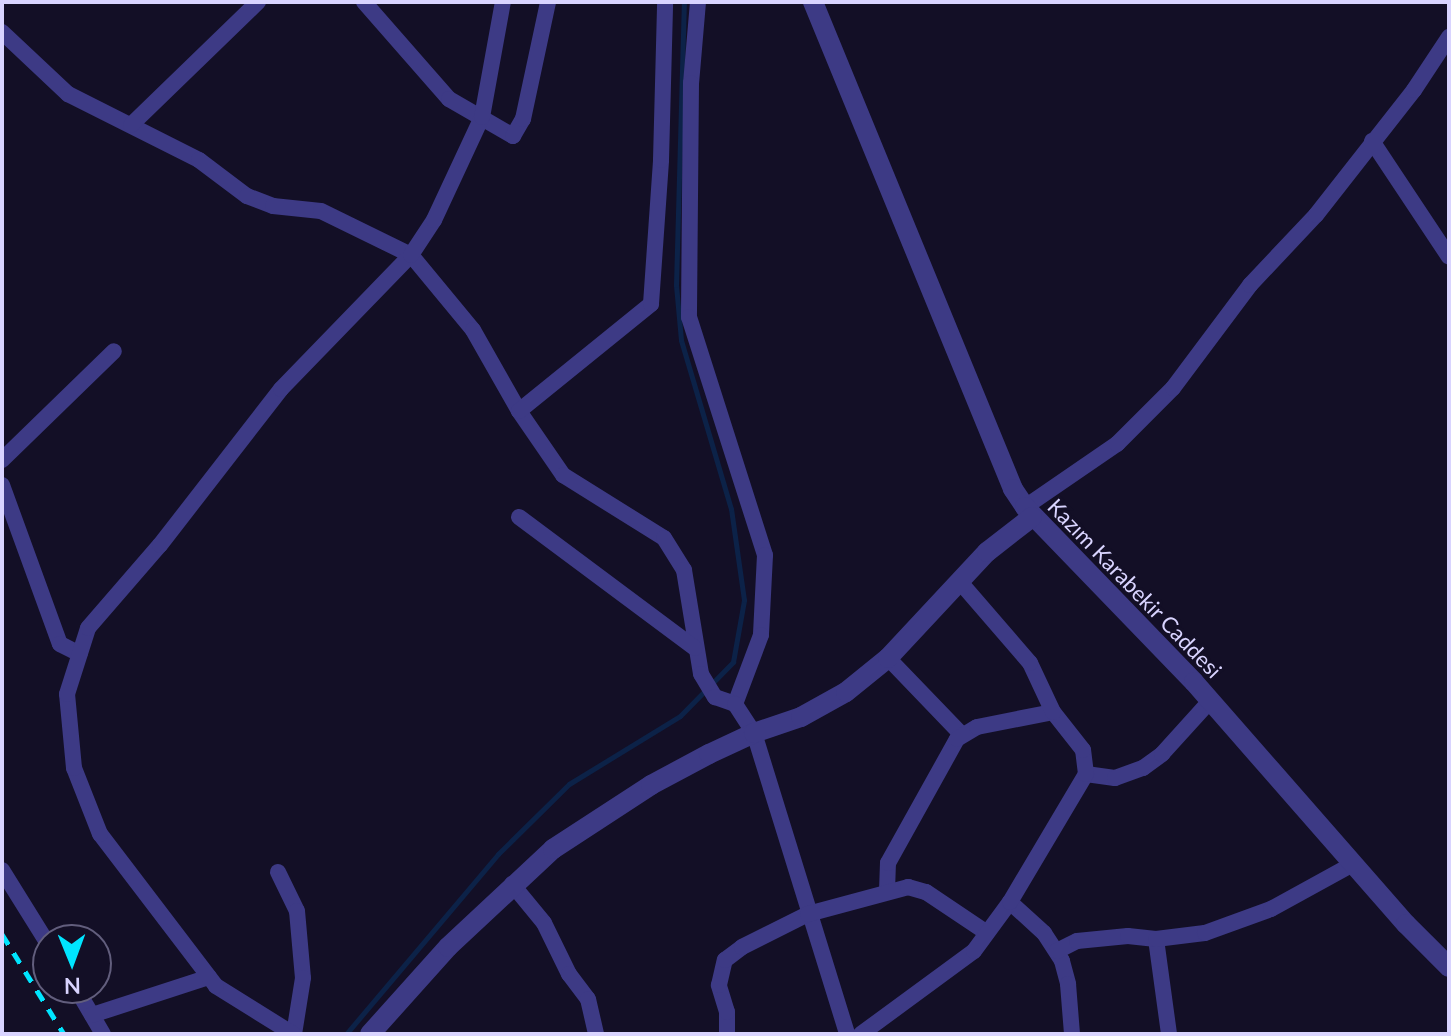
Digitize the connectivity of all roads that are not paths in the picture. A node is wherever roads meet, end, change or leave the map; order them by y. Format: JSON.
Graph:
{"nodes":[{"id":1,"x":258,"y":2,"type":"edge"},
{"id":2,"x":364,"y":2,"type":"edge"},
{"id":3,"x":503,"y":2,"type":"edge"},
{"id":4,"x":548,"y":2,"type":"edge"},
{"id":5,"x":665,"y":2,"type":"edge"},
{"id":6,"x":698,"y":2,"type":"edge"},
{"id":7,"x":813,"y":2,"type":"edge"},
{"id":8,"x":2,"y":32,"type":"edge"},
{"id":9,"x":1449,"y":37,"type":"edge"},
{"id":10,"x":482,"y":117,"type":"junction"},
{"id":11,"x":131,"y":125,"type":"junction"},
{"id":12,"x":1372,"y":141,"type":"junction"},
{"id":13,"x":411,"y":255,"type":"junction"},
{"id":14,"x":1449,"y":257,"type":"edge"},
{"id":15,"x":114,"y":351,"type":"dead end"},
{"id":16,"x":519,"y":411,"type":"junction"},
{"id":17,"x":2,"y":460,"type":"edge"},
{"id":18,"x":2,"y":485,"type":"edge"},
{"id":19,"x":1029,"y":512,"type":"junction"},
{"id":20,"x":519,"y":517,"type":"dead end"},
{"id":21,"x":960,"y":582,"type":"junction"},
{"id":22,"x":695,"y":648,"type":"junction"},
{"id":23,"x":80,"y":654,"type":"junction"},
{"id":24,"x":888,"y":658,"type":"junction"},
{"id":25,"x":1210,"y":701,"type":"junction"},
{"id":26,"x":735,"y":704,"type":"junction"},
{"id":27,"x":1053,"y":712,"type":"junction"},
{"id":28,"x":754,"y":733,"type":"junction"},
{"id":29,"x":962,"y":735,"type":"junction"},
{"id":30,"x":1086,"y":774,"type":"junction"},
{"id":31,"x":1353,"y":864,"type":"junction"},
{"id":32,"x":2,"y":870,"type":"edge"},
{"id":33,"x":278,"y":872,"type":"dead end"},
{"id":34,"x":512,"y":884,"type":"junction"},
{"id":35,"x":887,"y":891,"type":"junction"},
{"id":36,"x":1010,"y":902,"type":"junction"},
{"id":37,"x":808,"y":914,"type":"junction"},
{"id":38,"x":36,"y":924,"type":"edge"},
{"id":39,"x":987,"y":933,"type":"junction"},
{"id":40,"x":1156,"y":939,"type":"junction"},
{"id":41,"x":1057,"y":951,"type":"junction"},
{"id":42,"x":1449,"y":967,"type":"edge"},
{"id":43,"x":209,"y":977,"type":"junction"},
{"id":44,"x":85,"y":1004,"type":"edge"},
{"id":45,"x":92,"y":1015,"type":"junction"},
{"id":46,"x":103,"y":1034,"type":"edge"},
{"id":47,"x":294,"y":1034,"type":"edge"},
{"id":48,"x":370,"y":1034,"type":"edge"},
{"id":49,"x":596,"y":1034,"type":"edge"},
{"id":50,"x":727,"y":1034,"type":"edge"},
{"id":51,"x":847,"y":1034,"type":"edge"},
{"id":52,"x":861,"y":1034,"type":"edge"},
{"id":53,"x":1072,"y":1034,"type":"edge"},
{"id":54,"x":1169,"y":1034,"type":"edge"}],
"edges":[{"from":1,"to":11,"type":"street"},
{"from":2,"to":10,"type":"street"},
{"from":3,"to":10,"type":"street"},
{"from":4,"to":10,"type":"street"},
{"from":5,"to":16,"type":"street"},
{"from":6,"to":26,"type":"street"},
{"from":7,"to":19,"type":"street","name":"Kazım Karabekir Caddesi"},
{"from":8,"to":11,"type":"street"},
{"from":9,"to":12,"type":"street"},
{"from":10,"to":13,"type":"street"},
{"from":11,"to":13,"type":"street"},
{"from":12,"to":14,"type":"street"},
{"from":12,"to":19,"type":"street"},
{"from":13,"to":16,"type":"street"},
{"from":13,"to":23,"type":"street"},
{"from":15,"to":17,"type":"street"},
{"from":16,"to":22,"type":"street"},
{"from":18,"to":23,"type":"street"},
{"from":19,"to":21,"type":"street"},
{"from":19,"to":25,"type":"street","name":"Kazım Karabekir Caddesi"},
{"from":20,"to":22,"type":"street"},
{"from":21,"to":24,"type":"street"},
{"from":21,"to":27,"type":"street"},
{"from":22,"to":26,"type":"street"},
{"from":23,"to":43,"type":"street"},
{"from":24,"to":28,"type":"street"},
{"from":24,"to":29,"type":"street"},
{"from":25,"to":30,"type":"street"},
{"from":25,"to":31,"type":"street","name":"Kazım Karabekir Caddesi"},
{"from":26,"to":28,"type":"street"},
{"from":27,"to":29,"type":"street"},
{"from":27,"to":30,"type":"street"},
{"from":28,"to":34,"type":"street"},
{"from":28,"to":37,"type":"street"},
{"from":29,"to":35,"type":"street"},
{"from":30,"to":36,"type":"street"},
{"from":31,"to":40,"type":"street"},
{"from":31,"to":42,"type":"street","name":"Kazım Karabekir Caddesi"},
{"from":32,"to":38,"type":"street"},
{"from":33,"to":47,"type":"street"},
{"from":34,"to":48,"type":"street"},
{"from":34,"to":49,"type":"street"},
{"from":35,"to":37,"type":"street"},
{"from":35,"to":39,"type":"street"},
{"from":36,"to":39,"type":"street"},
{"from":36,"to":41,"type":"street"},
{"from":37,"to":50,"type":"street"},
{"from":37,"to":51,"type":"street"},
{"from":39,"to":52,"type":"street"},
{"from":40,"to":41,"type":"street"},
{"from":40,"to":54,"type":"street"},
{"from":41,"to":53,"type":"street"},
{"from":43,"to":45,"type":"street"},
{"from":43,"to":47,"type":"street"},
{"from":44,"to":45,"type":"street"},
{"from":45,"to":46,"type":"street"}]}
